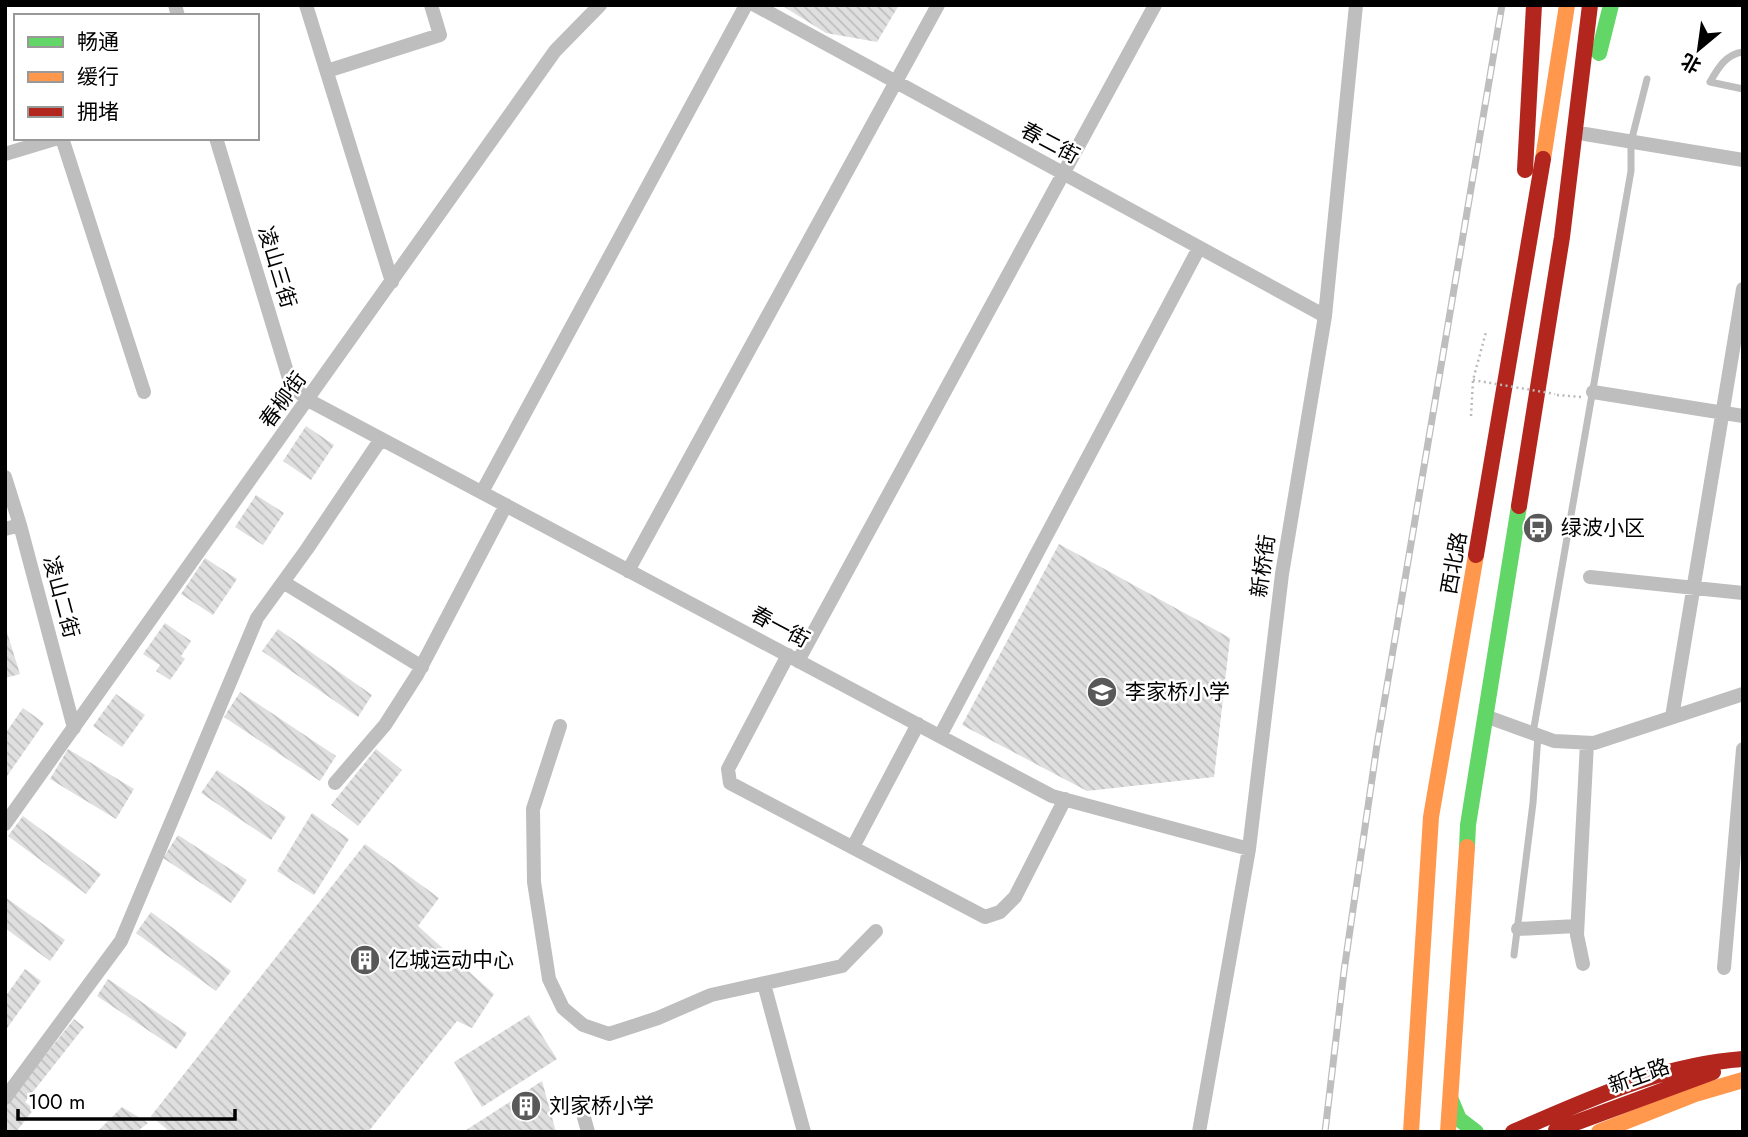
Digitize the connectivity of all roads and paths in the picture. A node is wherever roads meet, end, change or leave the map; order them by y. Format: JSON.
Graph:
{"nodes":[{"id":1,"x":306,"y":5,"type":"edge"},
{"id":2,"x":431,"y":5,"type":"edge"},
{"id":3,"x":600,"y":5,"type":"edge"},
{"id":4,"x":746,"y":5,"type":"edge"},
{"id":5,"x":755,"y":5,"type":"edge"},
{"id":6,"x":938,"y":5,"type":"edge"},
{"id":7,"x":1155,"y":5,"type":"edge"},
{"id":8,"x":1356,"y":5,"type":"edge"},
{"id":9,"x":1534,"y":5,"type":"edge"},
{"id":10,"x":1567,"y":5,"type":"edge"},
{"id":11,"x":1590,"y":5,"type":"edge"},
{"id":12,"x":1611,"y":5,"type":"edge"},
{"id":13,"x":1743,"y":52,"type":"edge"},
{"id":14,"x":327,"y":71,"type":"junction"},
{"id":15,"x":1647,"y":79,"type":"dead end"},
{"id":16,"x":895,"y":83,"type":"junction"},
{"id":17,"x":1743,"y":89,"type":"edge"},
{"id":18,"x":1585,"y":134,"type":"junction"},
{"id":19,"x":53,"y":140,"type":"edge"},
{"id":20,"x":61,"y":140,"type":"edge"},
{"id":21,"x":217,"y":140,"type":"edge"},
{"id":22,"x":1631,"y":142,"type":"junction"},
{"id":23,"x":5,"y":153,"type":"edge"},
{"id":24,"x":1743,"y":160,"type":"edge"},
{"id":25,"x":1063,"y":174,"type":"junction"},
{"id":26,"x":1561,"y":247,"type":"junction"},
{"id":27,"x":1199,"y":248,"type":"junction"},
{"id":28,"x":1528,"y":256,"type":"junction"},
{"id":29,"x":392,"y":282,"type":"junction"},
{"id":30,"x":1743,"y":289,"type":"edge"},
{"id":31,"x":1325,"y":316,"type":"junction"},
{"id":32,"x":1486,"y":332,"type":"dead end"},
{"id":33,"x":1473,"y":380,"type":"junction"},
{"id":34,"x":144,"y":392,"type":"dead end"},
{"id":35,"x":1588,"y":394,"type":"junction"},
{"id":36,"x":308,"y":400,"type":"junction"},
{"id":37,"x":1722,"y":413,"type":"junction"},
{"id":38,"x":1471,"y":416,"type":"dead end"},
{"id":39,"x":1743,"y":416,"type":"edge"},
{"id":40,"x":381,"y":439,"type":"junction"},
{"id":41,"x":5,"y":477,"type":"edge"},
{"id":42,"x":482,"y":492,"type":"junction"},
{"id":43,"x":506,"y":505,"type":"junction"},
{"id":44,"x":20,"y":525,"type":"junction"},
{"id":45,"x":5,"y":529,"type":"edge"},
{"id":46,"x":628,"y":570,"type":"junction"},
{"id":47,"x":1590,"y":577,"type":"dead end"},
{"id":48,"x":283,"y":582,"type":"junction"},
{"id":49,"x":1694,"y":588,"type":"junction"},
{"id":50,"x":1743,"y":593,"type":"edge"},
{"id":51,"x":793,"y":658,"type":"junction"},
{"id":52,"x":422,"y":667,"type":"junction"},
{"id":53,"x":1743,"y":694,"type":"edge"},
{"id":54,"x":1485,"y":716,"type":"junction"},
{"id":55,"x":1672,"y":717,"type":"junction"},
{"id":56,"x":918,"y":724,"type":"junction"},
{"id":57,"x":560,"y":726,"type":"dead end"},
{"id":58,"x":74,"y":728,"type":"junction"},
{"id":59,"x":1536,"y":734,"type":"junction"},
{"id":60,"x":940,"y":736,"type":"junction"},
{"id":61,"x":1587,"y":743,"type":"junction"},
{"id":62,"x":1743,"y":749,"type":"edge"},
{"id":63,"x":335,"y":783,"type":"dead end"},
{"id":64,"x":1065,"y":799,"type":"junction"},
{"id":65,"x":5,"y":824,"type":"edge"},
{"id":66,"x":853,"y":847,"type":"junction"},
{"id":67,"x":1249,"y":849,"type":"junction"},
{"id":68,"x":1577,"y":926,"type":"junction"},
{"id":69,"x":1518,"y":929,"type":"junction"},
{"id":70,"x":876,"y":932,"type":"dead end"},
{"id":71,"x":1514,"y":955,"type":"dead end"},
{"id":72,"x":1583,"y":964,"type":"dead end"},
{"id":73,"x":1724,"y":968,"type":"dead end"},
{"id":74,"x":764,"y":984,"type":"junction"},
{"id":75,"x":1743,"y":1062,"type":"edge"},
{"id":76,"x":1743,"y":1080,"type":"edge"},
{"id":77,"x":1743,"y":1092,"type":"edge"},
{"id":78,"x":5,"y":1098,"type":"edge"},
{"id":79,"x":1451,"y":1100,"type":"junction"},
{"id":80,"x":1413,"y":1105,"type":"junction"},
{"id":81,"x":582,"y":1110,"type":"dead end"},
{"id":82,"x":1638,"y":1124,"type":"edge"},
{"id":83,"x":588,"y":1132,"type":"edge"},
{"id":84,"x":804,"y":1132,"type":"edge"},
{"id":85,"x":1199,"y":1132,"type":"edge"},
{"id":86,"x":1411,"y":1132,"type":"edge"},
{"id":87,"x":1421,"y":1132,"type":"edge"},
{"id":88,"x":1448,"y":1132,"type":"edge"},
{"id":89,"x":1476,"y":1132,"type":"edge"},
{"id":90,"x":1513,"y":1132,"type":"edge"},
{"id":91,"x":1551,"y":1132,"type":"edge"},
{"id":92,"x":1599,"y":1132,"type":"edge"}],
"edges":[{"from":1,"to":14,"type":"street"},
{"from":2,"to":14,"type":"street"},
{"from":3,"to":29,"type":"street","name":"春柳街"},
{"from":4,"to":42,"type":"street"},
{"from":5,"to":16,"type":"street","name":"春二街"},
{"from":6,"to":16,"type":"street"},
{"from":7,"to":25,"type":"street"},
{"from":8,"to":31,"type":"street","name":"新桥街"},
{"from":9,"to":28,"type":"main road"},
{"from":10,"to":28,"type":"main road","name":"西北路"},
{"from":11,"to":26,"type":"main road"},
{"from":12,"to":18,"type":"main road"},
{"from":13,"to":17,"type":"lane"},
{"from":14,"to":29,"type":"street"},
{"from":15,"to":22,"type":"lane"},
{"from":16,"to":25,"type":"street","name":"春二街"},
{"from":16,"to":46,"type":"street"},
{"from":18,"to":22,"type":"street"},
{"from":18,"to":26,"type":"main road"},
{"from":19,"to":23,"type":"street"},
{"from":20,"to":34,"type":"street"},
{"from":21,"to":36,"type":"street","name":"凌山三街"},
{"from":22,"to":24,"type":"street"},
{"from":22,"to":35,"type":"lane"},
{"from":25,"to":27,"type":"street","name":"春二街"},
{"from":25,"to":51,"type":"street"},
{"from":26,"to":54,"type":"main road"},
{"from":27,"to":31,"type":"street","name":"春二街"},
{"from":27,"to":60,"type":"street"},
{"from":28,"to":80,"type":"main road","name":"西北路"},
{"from":29,"to":36,"type":"street","name":"春柳街"},
{"from":30,"to":37,"type":"street"},
{"from":31,"to":67,"type":"street","name":"新桥街"},
{"from":32,"to":33,"type":"path"},
{"from":33,"to":35,"type":"path","bridge":true},
{"from":33,"to":38,"type":"path"},
{"from":35,"to":37,"type":"street"},
{"from":35,"to":59,"type":"lane"},
{"from":36,"to":40,"type":"street","name":"春一街"},
{"from":36,"to":58,"type":"street","name":"春柳街"},
{"from":37,"to":39,"type":"street"},
{"from":37,"to":49,"type":"street"},
{"from":40,"to":42,"type":"street","name":"春一街"},
{"from":40,"to":48,"type":"street"},
{"from":41,"to":44,"type":"street","name":"凌山二街"},
{"from":42,"to":43,"type":"street","name":"春一街"},
{"from":43,"to":46,"type":"street","name":"春一街"},
{"from":43,"to":52,"type":"street"},
{"from":44,"to":45,"type":"street"},
{"from":44,"to":58,"type":"street","name":"凌山二街"},
{"from":46,"to":51,"type":"street","name":"春一街"},
{"from":47,"to":49,"type":"street"},
{"from":48,"to":52,"type":"street"},
{"from":48,"to":78,"type":"street"},
{"from":49,"to":50,"type":"street"},
{"from":49,"to":55,"type":"street"},
{"from":51,"to":56,"type":"street","name":"春一街"},
{"from":51,"to":66,"type":"street"},
{"from":52,"to":63,"type":"street"},
{"from":53,"to":55,"type":"street"},
{"from":54,"to":59,"type":"street"},
{"from":54,"to":79,"type":"main road"},
{"from":55,"to":61,"type":"street"},
{"from":56,"to":60,"type":"street","name":"春一街"},
{"from":56,"to":66,"type":"street"},
{"from":57,"to":74,"type":"street"},
{"from":58,"to":65,"type":"street","name":"春柳街"},
{"from":59,"to":61,"type":"street"},
{"from":59,"to":69,"type":"lane"},
{"from":60,"to":64,"type":"street","name":"春一街"},
{"from":61,"to":68,"type":"street"},
{"from":62,"to":73,"type":"street"},
{"from":64,"to":66,"type":"street"},
{"from":64,"to":67,"type":"street","name":"春一街"},
{"from":67,"to":85,"type":"street","name":"新桥街"},
{"from":68,"to":69,"type":"street"},
{"from":68,"to":72,"type":"street"},
{"from":69,"to":71,"type":"lane"},
{"from":70,"to":74,"type":"street"},
{"from":74,"to":84,"type":"street"},
{"from":75,"to":90,"type":"main road"},
{"from":75,"to":91,"type":"main road","name":"新生路"},
{"from":76,"to":82,"type":"main road","name":"新生路"},
{"from":77,"to":82,"type":"main road"},
{"from":79,"to":88,"type":"main road"},
{"from":79,"to":89,"type":"main road"},
{"from":80,"to":86,"type":"main road","name":"西北路"},
{"from":80,"to":87,"type":"main road"},
{"from":81,"to":83,"type":"street"},
{"from":82,"to":92,"type":"main road","name":"新生路"}]}
